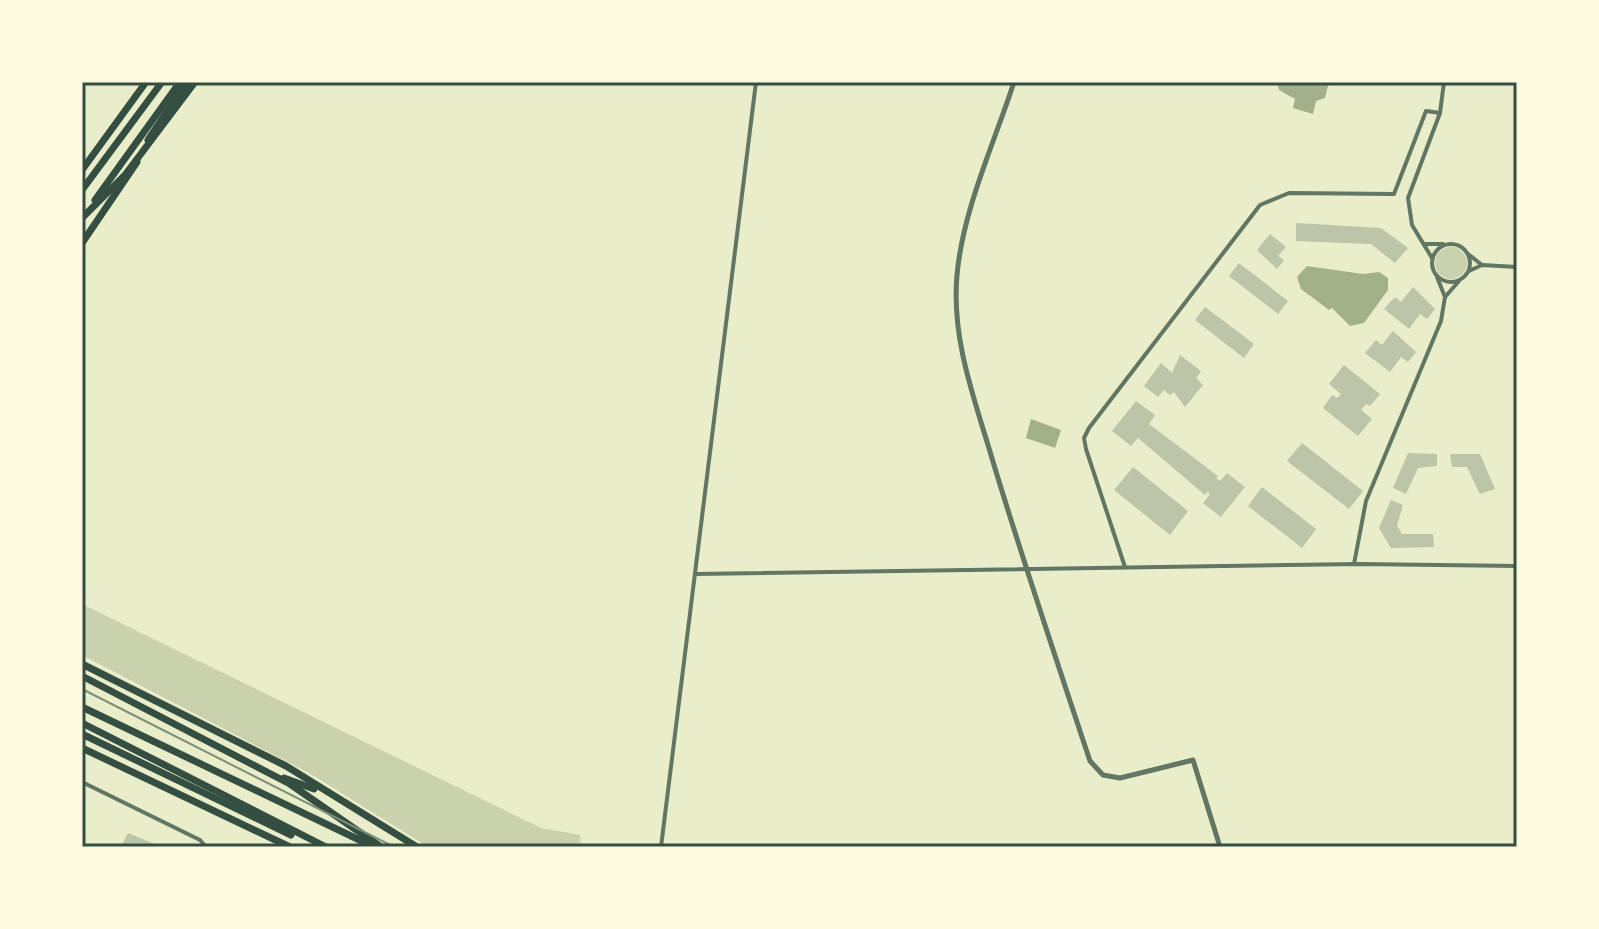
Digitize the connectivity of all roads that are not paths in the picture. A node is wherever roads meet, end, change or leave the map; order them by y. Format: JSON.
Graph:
{"nodes":[{"id":1,"x":146,"y":82,"type":"edge"},
{"id":2,"x":162,"y":82,"type":"edge"},
{"id":3,"x":180,"y":82,"type":"edge"},
{"id":4,"x":187,"y":82,"type":"edge"},
{"id":5,"x":195,"y":82,"type":"edge"},
{"id":6,"x":756,"y":82,"type":"edge"},
{"id":7,"x":1014,"y":82,"type":"edge"},
{"id":8,"x":1444,"y":82,"type":"edge"},
{"id":9,"x":1440,"y":113,"type":"junction"},
{"id":10,"x":82,"y":170,"type":"edge"},
{"id":11,"x":82,"y":190,"type":"edge"},
{"id":12,"x":82,"y":218,"type":"edge"},
{"id":13,"x":82,"y":243,"type":"edge"},
{"id":14,"x":1425,"y":244,"type":"junction"},
{"id":15,"x":1445,"y":244,"type":"junction"},
{"id":16,"x":1468,"y":253,"type":"junction"},
{"id":17,"x":1432,"y":258,"type":"junction"},
{"id":18,"x":1482,"y":265,"type":"junction"},
{"id":19,"x":1517,"y":267,"type":"edge"},
{"id":20,"x":1468,"y":272,"type":"junction"},
{"id":21,"x":1436,"y":275,"type":"junction"},
{"id":22,"x":1459,"y":281,"type":"junction"},
{"id":23,"x":1445,"y":297,"type":"junction"},
{"id":24,"x":1354,"y":564,"type":"junction"},
{"id":25,"x":1517,"y":566,"type":"edge"},
{"id":26,"x":1125,"y":567,"type":"junction"},
{"id":27,"x":1025,"y":568,"type":"junction"},
{"id":28,"x":695,"y":574,"type":"junction"},
{"id":29,"x":82,"y":664,"type":"edge"},
{"id":30,"x":82,"y":676,"type":"edge"},
{"id":31,"x":112,"y":680,"type":"junction"},
{"id":32,"x":82,"y":707,"type":"edge"},
{"id":33,"x":157,"y":716,"type":"junction"},
{"id":34,"x":82,"y":723,"type":"edge"},
{"id":35,"x":82,"y":734,"type":"edge"},
{"id":36,"x":82,"y":748,"type":"edge"},
{"id":37,"x":139,"y":763,"type":"junction"},
{"id":38,"x":271,"y":775,"type":"junction"},
{"id":39,"x":82,"y":782,"type":"edge"},
{"id":40,"x":334,"y":798,"type":"junction"},
{"id":41,"x":227,"y":817,"type":"junction"},
{"id":42,"x":206,"y":847,"type":"edge"},
{"id":43,"x":290,"y":847,"type":"edge"},
{"id":44,"x":319,"y":847,"type":"edge"},
{"id":45,"x":326,"y":847,"type":"edge"},
{"id":46,"x":374,"y":847,"type":"edge"},
{"id":47,"x":381,"y":847,"type":"edge"},
{"id":48,"x":417,"y":847,"type":"edge"},
{"id":49,"x":661,"y":847,"type":"edge"},
{"id":50,"x":1220,"y":847,"type":"edge"}],
"edges":[{"from":1,"to":10,"type":"main road"},
{"from":2,"to":11,"type":"main road"},
{"from":3,"to":12,"type":"main road"},
{"from":4,"to":13,"type":"main road"},
{"from":5,"to":12,"type":"main road"},
{"from":6,"to":28,"type":"street"},
{"from":7,"to":27,"type":"street"},
{"from":8,"to":9,"type":"street"},
{"from":9,"to":14,"type":"street"},
{"from":9,"to":26,"type":"street"},
{"from":14,"to":15,"type":"street"},
{"from":14,"to":17,"type":"street"},
{"from":15,"to":16,"type":"street"},
{"from":15,"to":17,"type":"street"},
{"from":16,"to":18,"type":"street"},
{"from":16,"to":20,"type":"street"},
{"from":17,"to":21,"type":"street"},
{"from":18,"to":19,"type":"street"},
{"from":18,"to":20,"type":"street"},
{"from":20,"to":22,"type":"street"},
{"from":21,"to":22,"type":"street"},
{"from":21,"to":23,"type":"street"},
{"from":22,"to":23,"type":"street"},
{"from":23,"to":24,"type":"street"},
{"from":24,"to":25,"type":"street"},
{"from":24,"to":26,"type":"street"},
{"from":26,"to":27,"type":"street"},
{"from":27,"to":28,"type":"street"},
{"from":27,"to":50,"type":"street"},
{"from":28,"to":49,"type":"street"},
{"from":29,"to":31,"type":"main road"},
{"from":30,"to":33,"type":"main road"},
{"from":31,"to":33,"type":"main road"},
{"from":31,"to":40,"type":"main road"},
{"from":32,"to":46,"type":"main road"},
{"from":33,"to":38,"type":"main road"},
{"from":34,"to":45,"type":"main road"},
{"from":35,"to":37,"type":"main road"},
{"from":36,"to":41,"type":"main road"},
{"from":37,"to":41,"type":"main road"},
{"from":37,"to":44,"type":"main road"},
{"from":38,"to":40,"type":"main road"},
{"from":38,"to":47,"type":"main road"},
{"from":39,"to":42,"type":"street"},
{"from":40,"to":48,"type":"main road"},
{"from":41,"to":43,"type":"main road"}]}
